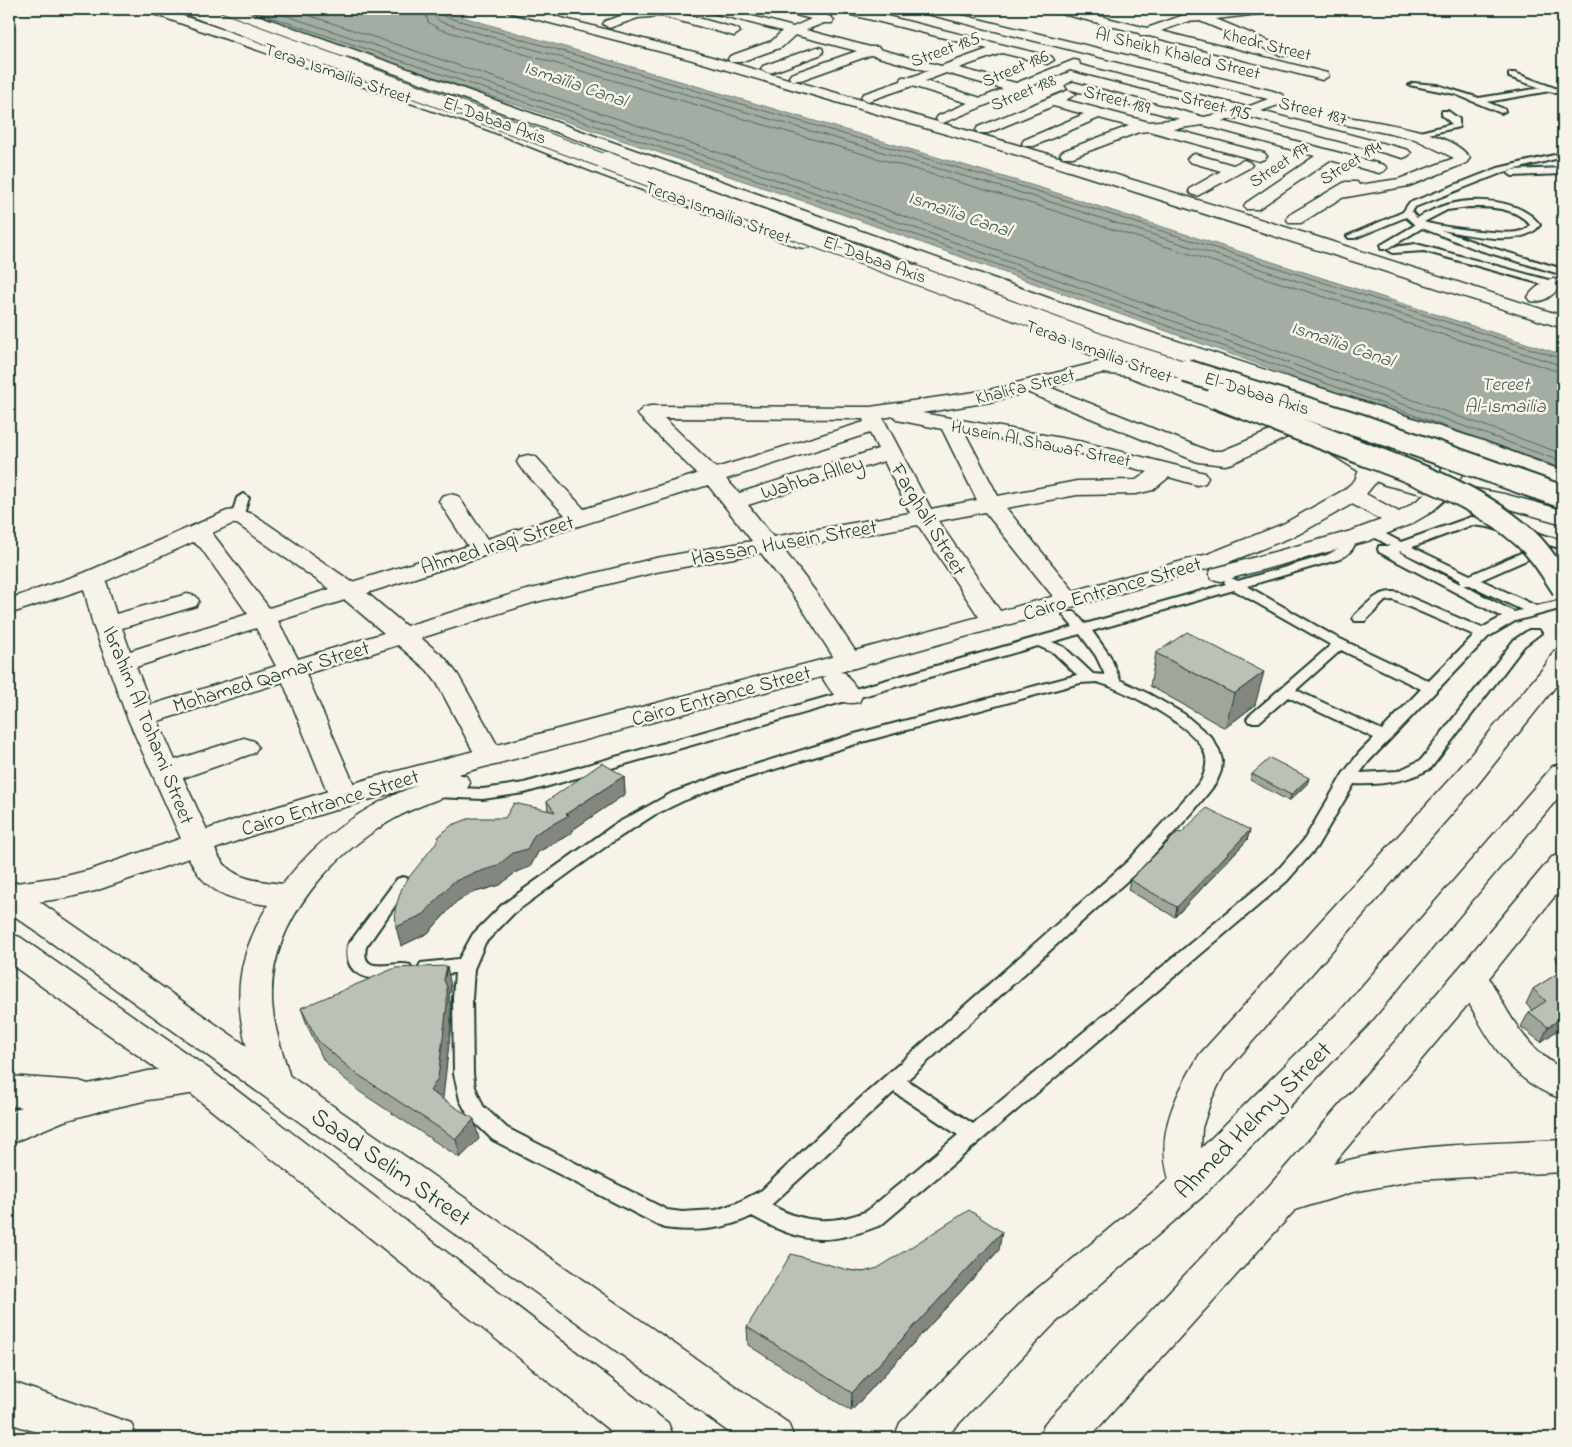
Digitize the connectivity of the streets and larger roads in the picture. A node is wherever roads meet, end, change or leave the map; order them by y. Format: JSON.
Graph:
{"nodes":[{"id":1,"x":152,"y":9,"type":"edge"},
{"id":2,"x":178,"y":9,"type":"edge"},
{"id":3,"x":191,"y":9,"type":"edge"},
{"id":4,"x":217,"y":9,"type":"edge"},
{"id":5,"x":229,"y":9,"type":"edge"},
{"id":6,"x":512,"y":9,"type":"edge"},
{"id":7,"x":558,"y":9,"type":"edge"},
{"id":8,"x":694,"y":9,"type":"edge"},
{"id":9,"x":713,"y":9,"type":"edge"},
{"id":10,"x":788,"y":9,"type":"edge"},
{"id":11,"x":844,"y":9,"type":"edge"},
{"id":12,"x":1173,"y":9,"type":"edge"},
{"id":13,"x":1268,"y":9,"type":"edge"},
{"id":14,"x":926,"y":10,"type":"edge"},
{"id":15,"x":659,"y":11,"type":"junction"},
{"id":16,"x":1232,"y":11,"type":"edge"},
{"id":17,"x":1064,"y":12,"type":"edge"},
{"id":18,"x":1200,"y":16,"type":"junction"},
{"id":19,"x":824,"y":18,"type":"junction"},
{"id":20,"x":964,"y":19,"type":"junction"},
{"id":21,"x":896,"y":22,"type":"junction"},
{"id":22,"x":609,"y":24,"type":"junction"},
{"id":23,"x":842,"y":24,"type":"dead end"},
{"id":24,"x":794,"y":31,"type":"junction"},
{"id":25,"x":930,"y":31,"type":"junction"},
{"id":26,"x":1034,"y":31,"type":"junction"},
{"id":27,"x":1148,"y":32,"type":"junction"},
{"id":28,"x":908,"y":38,"type":"dead end"},
{"id":29,"x":1130,"y":38,"type":"dead end"},
{"id":30,"x":838,"y":43,"type":"junction"},
{"id":31,"x":893,"y":43,"type":"dead end"},
{"id":32,"x":776,"y":44,"type":"junction"},
{"id":33,"x":1113,"y":45,"type":"dead end"},
{"id":34,"x":1078,"y":47,"type":"junction"},
{"id":35,"x":1002,"y":49,"type":"junction"},
{"id":36,"x":870,"y":51,"type":"junction"},
{"id":37,"x":946,"y":52,"type":"dead end"},
{"id":38,"x":1098,"y":52,"type":"junction"},
{"id":39,"x":811,"y":53,"type":"junction"},
{"id":40,"x":735,"y":59,"type":"junction"},
{"id":41,"x":973,"y":59,"type":"junction"},
{"id":42,"x":844,"y":60,"type":"junction"},
{"id":43,"x":1047,"y":60,"type":"junction"},
{"id":44,"x":992,"y":64,"type":"dead end"},
{"id":45,"x":1069,"y":66,"type":"junction"},
{"id":46,"x":869,"y":68,"type":"dead end"},
{"id":47,"x":768,"y":69,"type":"junction"},
{"id":48,"x":944,"y":69,"type":"junction"},
{"id":49,"x":886,"y":73,"type":"dead end"},
{"id":50,"x":1101,"y":74,"type":"junction"},
{"id":51,"x":796,"y":76,"type":"junction"},
{"id":52,"x":1195,"y":76,"type":"junction"},
{"id":53,"x":1043,"y":77,"type":"junction"},
{"id":54,"x":911,"y":81,"type":"junction"},
{"id":55,"x":1073,"y":86,"type":"junction"},
{"id":56,"x":1017,"y":88,"type":"junction"},
{"id":57,"x":1165,"y":90,"type":"junction"},
{"id":58,"x":432,"y":95,"type":"junction"},
{"id":59,"x":868,"y":97,"type":"junction"},
{"id":60,"x":1052,"y":101,"type":"junction"},
{"id":61,"x":1272,"y":102,"type":"junction"},
{"id":62,"x":982,"y":103,"type":"junction"},
{"id":63,"x":1295,"y":110,"type":"dead end"},
{"id":64,"x":1248,"y":111,"type":"junction"},
{"id":65,"x":1098,"y":113,"type":"junction"},
{"id":66,"x":1323,"y":116,"type":"dead end"},
{"id":67,"x":943,"y":119,"type":"junction"},
{"id":68,"x":1204,"y":121,"type":"junction"},
{"id":69,"x":1146,"y":126,"type":"junction"},
{"id":70,"x":983,"y":130,"type":"junction"},
{"id":71,"x":1111,"y":136,"type":"junction"},
{"id":72,"x":1423,"y":137,"type":"junction"},
{"id":73,"x":1285,"y":142,"type":"junction"},
{"id":74,"x":1029,"y":143,"type":"junction"},
{"id":75,"x":1140,"y":144,"type":"dead end"},
{"id":76,"x":1403,"y":153,"type":"junction"},
{"id":77,"x":1068,"y":154,"type":"junction"},
{"id":78,"x":1178,"y":154,"type":"dead end"},
{"id":79,"x":1328,"y":154,"type":"junction"},
{"id":80,"x":1259,"y":156,"type":"junction"},
{"id":81,"x":1379,"y":168,"type":"junction"},
{"id":82,"x":1234,"y":170,"type":"junction"},
{"id":83,"x":1197,"y":191,"type":"junction"},
{"id":84,"x":1336,"y":194,"type":"junction"},
{"id":85,"x":1252,"y":206,"type":"junction"},
{"id":86,"x":1295,"y":219,"type":"junction"},
{"id":87,"x":1314,"y":225,"type":"dead end"},
{"id":88,"x":1347,"y":235,"type":"road end"},
{"id":89,"x":1492,"y":282,"type":"dead end"},
{"id":90,"x":1558,"y":287,"type":"edge"},
{"id":91,"x":1519,"y":291,"type":"dead end"},
{"id":92,"x":1563,"y":322,"type":"edge"},
{"id":93,"x":1119,"y":350,"type":"junction"},
{"id":94,"x":1029,"y":386,"type":"junction"},
{"id":95,"x":877,"y":417,"type":"junction"},
{"id":96,"x":951,"y":426,"type":"junction"},
{"id":97,"x":1287,"y":430,"type":"junction"},
{"id":98,"x":1393,"y":432,"type":"junction"},
{"id":99,"x":1055,"y":443,"type":"junction"},
{"id":100,"x":890,"y":452,"type":"junction"},
{"id":101,"x":1457,"y":455,"type":"junction"},
{"id":102,"x":528,"y":462,"type":"dead end"},
{"id":103,"x":1371,"y":468,"type":"junction"},
{"id":104,"x":1166,"y":469,"type":"junction"},
{"id":105,"x":712,"y":476,"type":"junction"},
{"id":106,"x":1197,"y":478,"type":"dead end"},
{"id":107,"x":1563,"y":478,"type":"edge"},
{"id":108,"x":1076,"y":488,"type":"junction"},
{"id":109,"x":1442,"y":489,"type":"junction"},
{"id":110,"x":1563,"y":493,"type":"edge"},
{"id":111,"x":1352,"y":495,"type":"junction"},
{"id":112,"x":1563,"y":498,"type":"edge"},
{"id":113,"x":450,"y":501,"type":"dead end"},
{"id":114,"x":734,"y":502,"type":"junction"},
{"id":115,"x":991,"y":504,"type":"junction"},
{"id":116,"x":924,"y":517,"type":"junction"},
{"id":117,"x":1563,"y":517,"type":"edge"},
{"id":118,"x":580,"y":518,"type":"junction"},
{"id":119,"x":191,"y":534,"type":"junction"},
{"id":120,"x":1378,"y":537,"type":"junction"},
{"id":121,"x":767,"y":545,"type":"junction"},
{"id":122,"x":482,"y":549,"type":"junction"},
{"id":123,"x":93,"y":578,"type":"junction"},
{"id":124,"x":1563,"y":588,"type":"edge"},
{"id":125,"x":349,"y":590,"type":"junction"},
{"id":126,"x":187,"y":601,"type":"dead end"},
{"id":127,"x":9,"y":607,"type":"edge"},
{"id":128,"x":1074,"y":615,"type":"junction"},
{"id":129,"x":264,"y":619,"type":"junction"},
{"id":130,"x":994,"y":621,"type":"junction"},
{"id":131,"x":106,"y":625,"type":"junction"},
{"id":132,"x":402,"y":635,"type":"junction"},
{"id":133,"x":1563,"y":657,"type":"edge"},
{"id":134,"x":120,"y":663,"type":"junction"},
{"id":135,"x":291,"y":670,"type":"junction"},
{"id":136,"x":844,"y":679,"type":"junction"},
{"id":137,"x":141,"y":717,"type":"junction"},
{"id":138,"x":244,"y":747,"type":"dead end"},
{"id":139,"x":490,"y":757,"type":"junction"},
{"id":140,"x":166,"y":773,"type":"junction"},
{"id":141,"x":1563,"y":774,"type":"edge"},
{"id":142,"x":344,"y":796,"type":"junction"},
{"id":143,"x":198,"y":843,"type":"junction"},
{"id":144,"x":1563,"y":865,"type":"edge"},
{"id":145,"x":9,"y":895,"type":"edge"},
{"id":146,"x":291,"y":897,"type":"junction"},
{"id":147,"x":9,"y":946,"type":"edge"},
{"id":148,"x":1472,"y":976,"type":"junction"},
{"id":149,"x":196,"y":1079,"type":"junction"},
{"id":150,"x":273,"y":1081,"type":"junction"},
{"id":151,"x":1563,"y":1084,"type":"edge"},
{"id":152,"x":9,"y":1090,"type":"edge"},
{"id":153,"x":94,"y":1097,"type":"junction"},
{"id":154,"x":9,"y":1129,"type":"edge"},
{"id":155,"x":1563,"y":1156,"type":"edge"},
{"id":156,"x":1189,"y":1185,"type":"junction"},
{"id":157,"x":1282,"y":1198,"type":"junction"},
{"id":158,"x":9,"y":1402,"type":"edge"},
{"id":159,"x":116,"y":1438,"type":"edge"},
{"id":160,"x":654,"y":1438,"type":"edge"},
{"id":161,"x":773,"y":1438,"type":"edge"},
{"id":162,"x":915,"y":1438,"type":"edge"},
{"id":163,"x":1060,"y":1438,"type":"edge"}],
"edges":[{"from":1,"to":103,"type":"main road","name":"Teraa Ismailia Street"},
{"from":2,"to":58,"type":"main road"},
{"from":3,"to":93,"type":"main road","name":"El-Dabaa Axis","bridge":true},
{"from":4,"to":58,"type":"main road"},
{"from":5,"to":107,"type":"main road","name":"El-Dabaa Axis"},
{"from":6,"to":92,"type":"main road"},
{"from":7,"to":22,"type":"main road"},
{"from":8,"to":15,"type":"main road"},
{"from":9,"to":24,"type":"main road"},
{"from":10,"to":19,"type":"main road"},
{"from":11,"to":21,"type":"main road"},
{"from":12,"to":18,"type":"main road"},
{"from":13,"to":16,"type":"main road"},
{"from":14,"to":20,"type":"main road","name":"Al Sheikh Khaled Street"},
{"from":14,"to":21,"type":"main road"},
{"from":15,"to":22,"type":"main road"},
{"from":15,"to":32,"type":"main road"},
{"from":16,"to":18,"type":"main road"},
{"from":17,"to":27,"type":"main road","name":"Khedr Street"},
{"from":18,"to":27,"type":"main road"},
{"from":18,"to":27,"type":"main road","name":"Khedr Street"},
{"from":19,"to":23,"type":"main road"},
{"from":19,"to":24,"type":"main road"},
{"from":20,"to":25,"type":"main road"},
{"from":20,"to":26,"type":"main road","name":"Al Sheikh Khaled Street"},
{"from":21,"to":25,"type":"main road"},
{"from":21,"to":30,"type":"main road"},
{"from":22,"to":40,"type":"main road"},
{"from":24,"to":30,"type":"main road"},
{"from":24,"to":32,"type":"main road"},
{"from":25,"to":28,"type":"main road"},
{"from":25,"to":35,"type":"main road"},
{"from":26,"to":34,"type":"main road","name":"Al Sheikh Khaled Street"},
{"from":26,"to":35,"type":"main road","name":"Street 185"},
{"from":27,"to":29,"type":"main road"},
{"from":30,"to":36,"type":"main road"},
{"from":30,"to":39,"type":"main road"},
{"from":31,"to":36,"type":"main road"},
{"from":32,"to":39,"type":"main road"},
{"from":32,"to":40,"type":"main road"},
{"from":33,"to":38,"type":"main road","name":"Street 186"},
{"from":34,"to":38,"type":"main road","name":"Al Sheikh Khaled Street"},
{"from":34,"to":43,"type":"main road"},
{"from":35,"to":41,"type":"main road","name":"Street 185"},
{"from":35,"to":43,"type":"main road"},
{"from":36,"to":42,"type":"main road"},
{"from":36,"to":48,"type":"main road"},
{"from":37,"to":41,"type":"main road"},
{"from":38,"to":45,"type":"main road","name":"Street 186"},
{"from":38,"to":52,"type":"main road","name":"Al Sheikh Khaled Street"},
{"from":39,"to":47,"type":"main road"},
{"from":40,"to":47,"type":"main road"},
{"from":41,"to":44,"type":"main road"},
{"from":41,"to":48,"type":"main road","name":"Street 185"},
{"from":42,"to":46,"type":"main road"},
{"from":42,"to":51,"type":"main road"},
{"from":43,"to":53,"type":"main road"},
{"from":45,"to":50,"type":"main road","name":"Street 187"},
{"from":45,"to":53,"type":"main road","name":"Street 186"},
{"from":47,"to":51,"type":"main road"},
{"from":48,"to":54,"type":"main road","name":"Street 185"},
{"from":48,"to":56,"type":"main road"},
{"from":49,"to":54,"type":"main road"},
{"from":50,"to":55,"type":"main road","name":"Street 188"},
{"from":50,"to":57,"type":"main road","name":"Street 187"},
{"from":51,"to":59,"type":"main road"},
{"from":52,"to":57,"type":"main road"},
{"from":52,"to":61,"type":"main road","name":"Al Sheikh Khaled Street"},
{"from":53,"to":56,"type":"main road","name":"Street 186"},
{"from":54,"to":59,"type":"main road","name":"Street 185"},
{"from":54,"to":62,"type":"main road"},
{"from":55,"to":60,"type":"main road","name":"Street 188"},
{"from":55,"to":68,"type":"main road","name":"Street 195"},
{"from":56,"to":62,"type":"main road","name":"Street 186"},
{"from":57,"to":64,"type":"main road","name":"Street 187"},
{"from":58,"to":98,"type":"main road","name":"Teraa Ismailia Street"},
{"from":59,"to":67,"type":"main road"},
{"from":60,"to":65,"type":"main road","name":"Street 189"},
{"from":60,"to":70,"type":"main road","name":"Street 188"},
{"from":61,"to":63,"type":"main road","name":"Al Sheikh Khaled Street"},
{"from":61,"to":64,"type":"main road"},
{"from":62,"to":67,"type":"main road","name":"Street 186"},
{"from":64,"to":68,"type":"main road"},
{"from":64,"to":76,"type":"main road","name":"Street 187"},
{"from":65,"to":69,"type":"main road","name":"Street 189"},
{"from":65,"to":74,"type":"main road"},
{"from":66,"to":72,"type":"main road"},
{"from":67,"to":70,"type":"main road"},
{"from":68,"to":69,"type":"main road"},
{"from":68,"to":73,"type":"main road","name":"Street 195"},
{"from":69,"to":71,"type":"main road"},
{"from":69,"to":80,"type":"main road","name":"Street 189"},
{"from":70,"to":74,"type":"main road"},
{"from":71,"to":75,"type":"main road"},
{"from":71,"to":77,"type":"main road"},
{"from":72,"to":76,"type":"main road","name":"Street 194"},
{"from":72,"to":84,"type":"main road"},
{"from":73,"to":79,"type":"main road","name":"Street 195"},
{"from":73,"to":80,"type":"main road"},
{"from":74,"to":77,"type":"main road"},
{"from":76,"to":81,"type":"main road","name":"Street 194"},
{"from":77,"to":83,"type":"main road"},
{"from":78,"to":82,"type":"main road"},
{"from":79,"to":81,"type":"main road","name":"Street 195"},
{"from":79,"to":85,"type":"main road","name":"Street 197"},
{"from":80,"to":82,"type":"main road"},
{"from":81,"to":84,"type":"main road","name":"Street 194"},
{"from":82,"to":83,"type":"main road"},
{"from":83,"to":85,"type":"main road"},
{"from":84,"to":86,"type":"main road","name":"Street 194"},
{"from":85,"to":86,"type":"main road"},
{"from":86,"to":87,"type":"main road"},
{"from":88,"to":89,"type":"main road"},
{"from":90,"to":91,"type":"main road"},
{"from":93,"to":112,"type":"main road","name":"El-Dabaa Axis","bridge":true},
{"from":93,"to":124,"type":"main road","bridge":true},
{"from":94,"to":95,"type":"main road","name":"Khalifa Street"},
{"from":94,"to":97,"type":"main road","name":"Khalifa Street"},
{"from":94,"to":97,"type":"main road"},
{"from":95,"to":96,"type":"main road","name":"Husein Al Shawaf Street"},
{"from":95,"to":100,"type":"main road","name":"Farghali Street"},
{"from":95,"to":105,"type":"main road","name":"Ahmed Iraqi Street"},
{"from":95,"to":105,"type":"main road"},
{"from":96,"to":99,"type":"main road","name":"Husein Al Shawaf Street"},
{"from":96,"to":115,"type":"main road"},
{"from":97,"to":103,"type":"main road","name":"Khalifa Street"},
{"from":98,"to":101,"type":"main road","name":"Teraa Ismailia Street"},
{"from":98,"to":103,"type":"main road","name":"Cairo Entrance Street"},
{"from":99,"to":104,"type":"main road","name":"Husein Al Shawaf Street"},
{"from":99,"to":108,"type":"main road"},
{"from":100,"to":114,"type":"main road","name":"Wahba Alley"},
{"from":100,"to":116,"type":"main road","name":"Farghali Street"},
{"from":101,"to":109,"type":"main road","name":"Cairo Entrance Street"},
{"from":101,"to":110,"type":"main road","name":"Teraa Ismailia Street"},
{"from":102,"to":118,"type":"main road"},
{"from":103,"to":109,"type":"main road","name":"Teraa Ismailia Street"},
{"from":103,"to":111,"type":"main road","name":"Cairo Entrance Street"},
{"from":104,"to":106,"type":"main road","name":"Husein Al Shawaf Street"},
{"from":104,"to":108,"type":"main road","name":"Hassan Husein Street"},
{"from":105,"to":114,"type":"main road"},
{"from":105,"to":118,"type":"main road","name":"Ahmed Iraqi Street"},
{"from":108,"to":115,"type":"main road","name":"Hassan Husein Street"},
{"from":109,"to":117,"type":"main road","name":"Teraa Ismailia Street"},
{"from":109,"to":120,"type":"main road","name":"Cairo Entrance Street"},
{"from":111,"to":120,"type":"main road"},
{"from":111,"to":128,"type":"main road","name":"Cairo Entrance Street"},
{"from":113,"to":122,"type":"main road"},
{"from":114,"to":121,"type":"main road"},
{"from":115,"to":116,"type":"main road","name":"Hassan Husein Street"},
{"from":115,"to":128,"type":"main road"},
{"from":116,"to":121,"type":"main road","name":"Hassan Husein Street"},
{"from":116,"to":130,"type":"main road","name":"Farghali Street"},
{"from":118,"to":122,"type":"main road","name":"Ahmed Iraqi Street"},
{"from":119,"to":123,"type":"main road"},
{"from":119,"to":125,"type":"main road"},
{"from":119,"to":129,"type":"main road"},
{"from":120,"to":128,"type":"main road","name":"Cairo Entrance Street"},
{"from":121,"to":132,"type":"main road","name":"Hassan Husein Street"},
{"from":121,"to":136,"type":"main road"},
{"from":122,"to":125,"type":"main road","name":"Ahmed Iraqi Street"},
{"from":123,"to":127,"type":"main road"},
{"from":123,"to":131,"type":"main road","name":"Ibrahim Al Tohami Street"},
{"from":125,"to":129,"type":"main road","name":"Ahmed Iraqi Street"},
{"from":125,"to":132,"type":"main road"},
{"from":126,"to":131,"type":"main road"},
{"from":128,"to":130,"type":"main road","name":"Cairo Entrance Street"},
{"from":128,"to":136,"type":"main road","name":"Cairo Entrance Street"},
{"from":129,"to":134,"type":"main road","name":"Ahmed Iraqi Street"},
{"from":129,"to":135,"type":"main road"},
{"from":130,"to":136,"type":"main road","name":"Cairo Entrance Street"},
{"from":131,"to":134,"type":"main road","name":"Ibrahim Al Tohami Street"},
{"from":132,"to":135,"type":"main road","name":"Mohamed Qamar Street"},
{"from":132,"to":139,"type":"main road"},
{"from":133,"to":156,"type":"main road"},
{"from":134,"to":137,"type":"main road","name":"Ibrahim Al Tohami Street"},
{"from":135,"to":137,"type":"main road","name":"Mohamed Qamar Street"},
{"from":135,"to":142,"type":"main road"},
{"from":136,"to":139,"type":"main road","name":"Cairo Entrance Street"},
{"from":136,"to":146,"type":"main road","name":"Cairo Entrance Street"},
{"from":137,"to":140,"type":"main road","name":"Ibrahim Al Tohami Street"},
{"from":138,"to":140,"type":"main road"},
{"from":139,"to":142,"type":"main road","name":"Cairo Entrance Street"},
{"from":140,"to":143,"type":"main road","name":"Ibrahim Al Tohami Street"},
{"from":141,"to":156,"type":"main road","name":"Ahmed Helmy Street"},
{"from":142,"to":143,"type":"main road","name":"Cairo Entrance Street"},
{"from":143,"to":145,"type":"main road","name":"Cairo Entrance Street"},
{"from":143,"to":146,"type":"main road","name":"Ibrahim Al Tohami Street"},
{"from":144,"to":148,"type":"main road"},
{"from":145,"to":150,"type":"main road","name":"Saad Selim Street"},
{"from":146,"to":150,"type":"main road","name":"Cairo Entrance Street"},
{"from":147,"to":149,"type":"main road"},
{"from":148,"to":151,"type":"main road"},
{"from":148,"to":157,"type":"main road"},
{"from":149,"to":153,"type":"main road"},
{"from":149,"to":160,"type":"main road"},
{"from":150,"to":161,"type":"main road","name":"Saad Selim Street"},
{"from":152,"to":153,"type":"main road"},
{"from":153,"to":154,"type":"main road"},
{"from":155,"to":157,"type":"main road"},
{"from":156,"to":162,"type":"main road","name":"Ahmed Helmy Street"},
{"from":157,"to":163,"type":"main road"},
{"from":158,"to":159,"type":"main road"}]}
